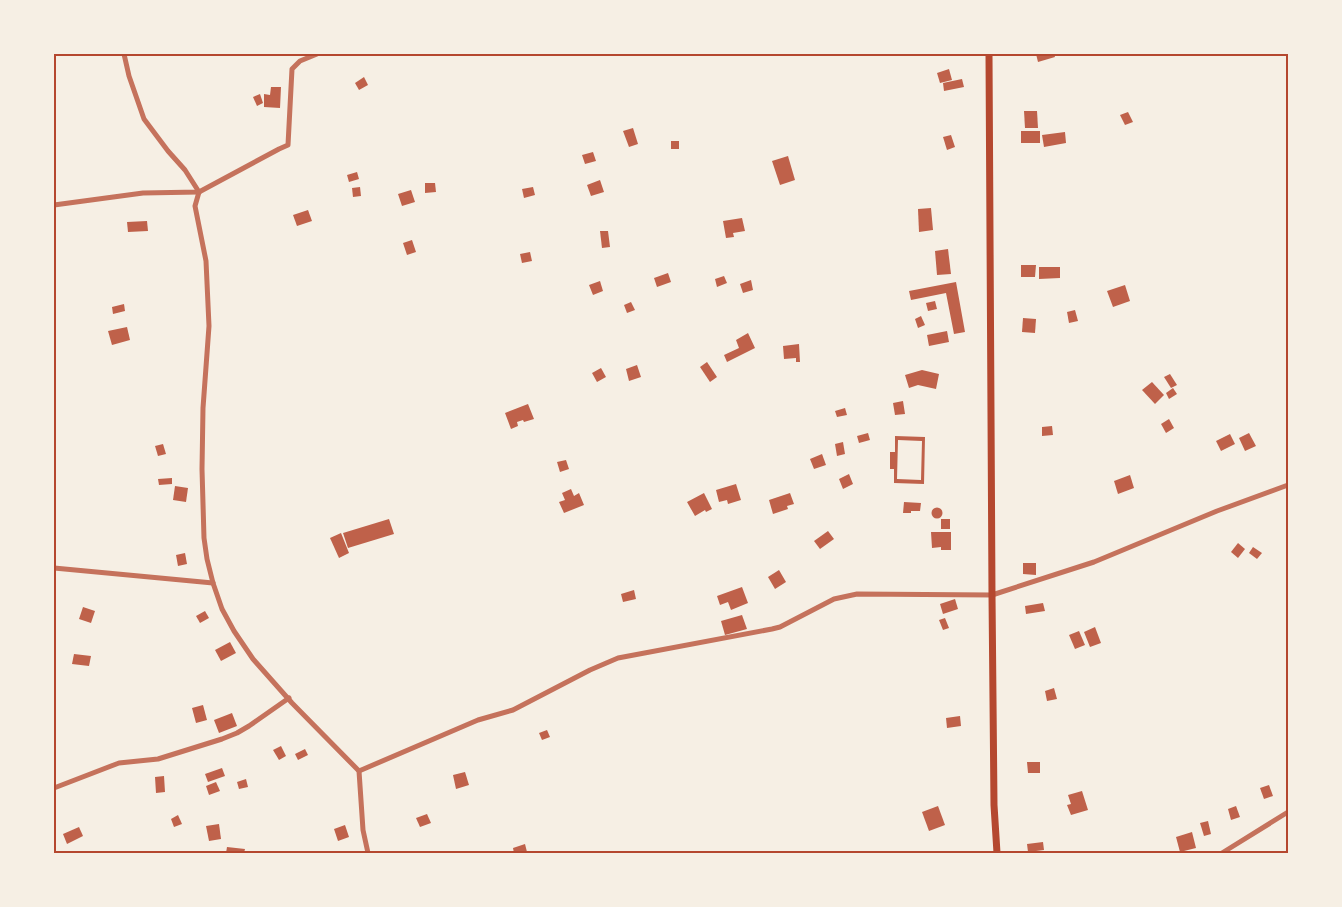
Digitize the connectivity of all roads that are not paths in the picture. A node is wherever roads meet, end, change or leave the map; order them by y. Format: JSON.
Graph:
{"nodes":[{"id":1,"x":124,"y":54,"type":"edge"},
{"id":2,"x":317,"y":54,"type":"edge"},
{"id":3,"x":989,"y":54,"type":"edge"},
{"id":4,"x":199,"y":192,"type":"junction"},
{"id":5,"x":54,"y":205,"type":"edge"},
{"id":6,"x":1288,"y":485,"type":"edge"},
{"id":7,"x":54,"y":568,"type":"edge"},
{"id":8,"x":213,"y":583,"type":"junction"},
{"id":9,"x":992,"y":595,"type":"junction"},
{"id":10,"x":289,"y":698,"type":"junction"},
{"id":11,"x":360,"y":771,"type":"junction"},
{"id":12,"x":54,"y":788,"type":"edge"},
{"id":13,"x":1288,"y":812,"type":"edge"},
{"id":14,"x":368,"y":853,"type":"edge"},
{"id":15,"x":997,"y":853,"type":"edge"},
{"id":16,"x":1222,"y":853,"type":"edge"}],
"edges":[{"from":1,"to":4,"type":"street"},
{"from":2,"to":4,"type":"street"},
{"from":3,"to":9,"type":"main road"},
{"from":4,"to":5,"type":"street"},
{"from":4,"to":8,"type":"street"},
{"from":6,"to":9,"type":"street"},
{"from":7,"to":8,"type":"street"},
{"from":8,"to":10,"type":"street"},
{"from":9,"to":11,"type":"street"},
{"from":9,"to":15,"type":"main road"},
{"from":10,"to":11,"type":"street"},
{"from":10,"to":12,"type":"street"},
{"from":11,"to":14,"type":"street"},
{"from":13,"to":16,"type":"street"}]}
